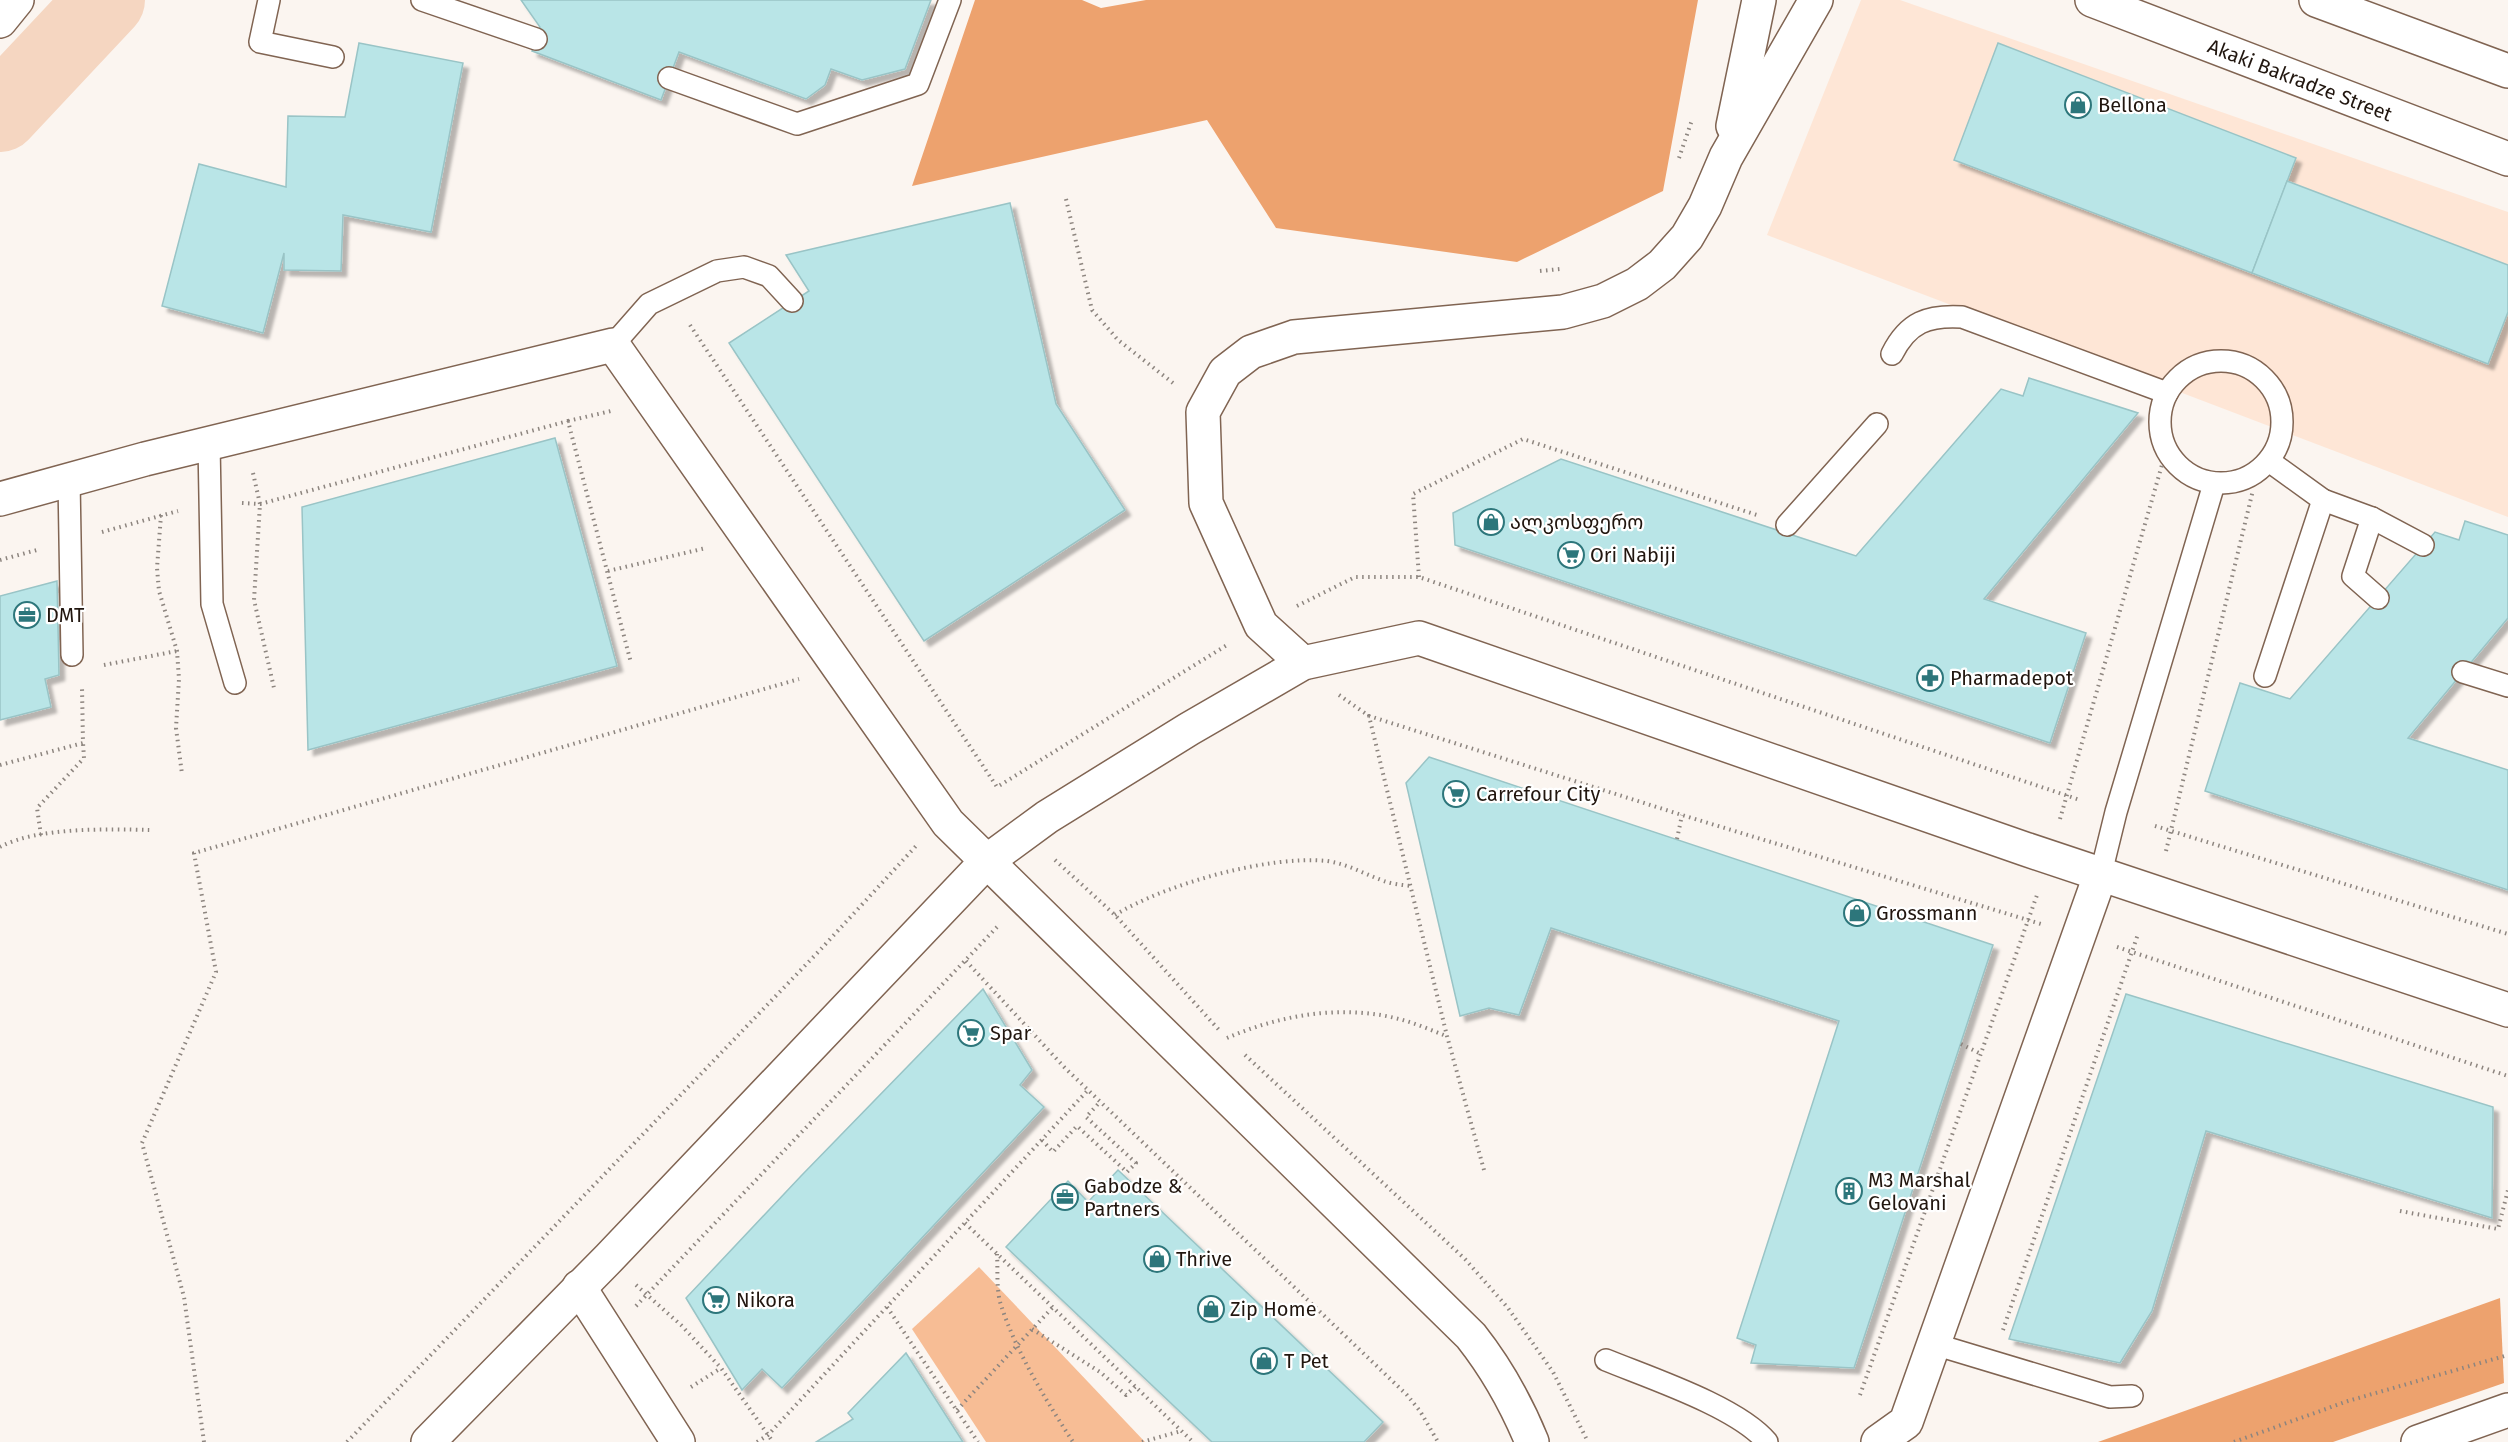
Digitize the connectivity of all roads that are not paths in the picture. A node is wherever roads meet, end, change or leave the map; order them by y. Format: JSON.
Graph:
{"nodes":[{"id":1,"x":17,"y":0,"type":"edge"},
{"id":2,"x":269,"y":0,"type":"edge"},
{"id":3,"x":422,"y":0,"type":"edge"},
{"id":4,"x":950,"y":0,"type":"edge"},
{"id":5,"x":1759,"y":0,"type":"edge"},
{"id":6,"x":1816,"y":0,"type":"edge"},
{"id":7,"x":2092,"y":0,"type":"edge"},
{"id":8,"x":2316,"y":0,"type":"edge"},
{"id":9,"x":0,"y":21,"type":"edge"},
{"id":10,"x":536,"y":39,"type":"dead end"},
{"id":11,"x":333,"y":57,"type":"dead end"},
{"id":12,"x":2508,"y":71,"type":"edge"},
{"id":13,"x":669,"y":78,"type":"dead end"},
{"id":14,"x":1726,"y":157,"type":"junction"},
{"id":15,"x":2508,"y":159,"type":"edge"},
{"id":16,"x":792,"y":301,"type":"dead end"},
{"id":17,"x":613,"y":345,"type":"junction"},
{"id":18,"x":1892,"y":354,"type":"dead end"},
{"id":19,"x":2167,"y":393,"type":"junction"},
{"id":20,"x":1877,"y":424,"type":"dead end"},
{"id":21,"x":209,"y":444,"type":"junction"},
{"id":22,"x":2263,"y":467,"type":"junction"},
{"id":23,"x":69,"y":480,"type":"junction"},
{"id":24,"x":2214,"y":484,"type":"junction"},
{"id":25,"x":0,"y":499,"type":"edge"},
{"id":26,"x":2323,"y":500,"type":"junction"},
{"id":27,"x":2372,"y":518,"type":"junction"},
{"id":28,"x":1787,"y":525,"type":"road end"},
{"id":29,"x":2423,"y":545,"type":"dead end"},
{"id":30,"x":2378,"y":598,"type":"dead end"},
{"id":31,"x":72,"y":655,"type":"dead end"},
{"id":32,"x":1303,"y":663,"type":"junction"},
{"id":33,"x":2463,"y":672,"type":"dead end"},
{"id":34,"x":2265,"y":676,"type":"dead end"},
{"id":35,"x":235,"y":683,"type":"dead end"},
{"id":36,"x":2508,"y":686,"type":"edge"},
{"id":37,"x":987,"y":861,"type":"junction"},
{"id":38,"x":2101,"y":873,"type":"junction"},
{"id":39,"x":2508,"y":1010,"type":"edge"},
{"id":40,"x":579,"y":1287,"type":"junction"},
{"id":41,"x":1934,"y":1344,"type":"junction"},
{"id":42,"x":1606,"y":1360,"type":"dead end"},
{"id":43,"x":2132,"y":1396,"type":"dead end"},
{"id":44,"x":2508,"y":1410,"type":"edge"},
{"id":45,"x":428,"y":1442,"type":"edge"},
{"id":46,"x":678,"y":1442,"type":"edge"},
{"id":47,"x":1532,"y":1442,"type":"edge"},
{"id":48,"x":1767,"y":1442,"type":"edge"},
{"id":49,"x":1878,"y":1442,"type":"edge"},
{"id":50,"x":2418,"y":1442,"type":"edge"}],
"edges":[{"from":1,"to":9,"type":"main road"},
{"from":2,"to":11,"type":"lane"},
{"from":3,"to":10,"type":"lane"},
{"from":4,"to":13,"type":"lane"},
{"from":5,"to":14,"type":"main road"},
{"from":6,"to":14,"type":"main road"},
{"from":7,"to":15,"type":"main road","name":"Akaki Bakradze Street"},
{"from":8,"to":12,"type":"main road"},
{"from":14,"to":32,"type":"main road"},
{"from":16,"to":17,"type":"lane"},
{"from":17,"to":21,"type":"main road"},
{"from":17,"to":37,"type":"main road"},
{"from":18,"to":19,"type":"lane"},
{"from":19,"to":22,"type":"lane"},
{"from":19,"to":24,"type":"lane"},
{"from":20,"to":28,"type":"lane"},
{"from":21,"to":23,"type":"main road"},
{"from":21,"to":35,"type":"lane"},
{"from":22,"to":24,"type":"lane"},
{"from":22,"to":26,"type":"lane"},
{"from":23,"to":25,"type":"main road"},
{"from":23,"to":31,"type":"lane"},
{"from":24,"to":38,"type":"lane"},
{"from":26,"to":27,"type":"lane"},
{"from":26,"to":34,"type":"lane"},
{"from":27,"to":29,"type":"lane"},
{"from":27,"to":30,"type":"lane"},
{"from":32,"to":37,"type":"main road"},
{"from":32,"to":38,"type":"main road"},
{"from":33,"to":36,"type":"lane"},
{"from":37,"to":40,"type":"main road"},
{"from":37,"to":47,"type":"main road"},
{"from":38,"to":39,"type":"main road"},
{"from":38,"to":41,"type":"main road"},
{"from":40,"to":45,"type":"main road"},
{"from":40,"to":46,"type":"main road"},
{"from":41,"to":43,"type":"lane"},
{"from":41,"to":49,"type":"main road"},
{"from":42,"to":48,"type":"lane"},
{"from":44,"to":50,"type":"main road"}]}
